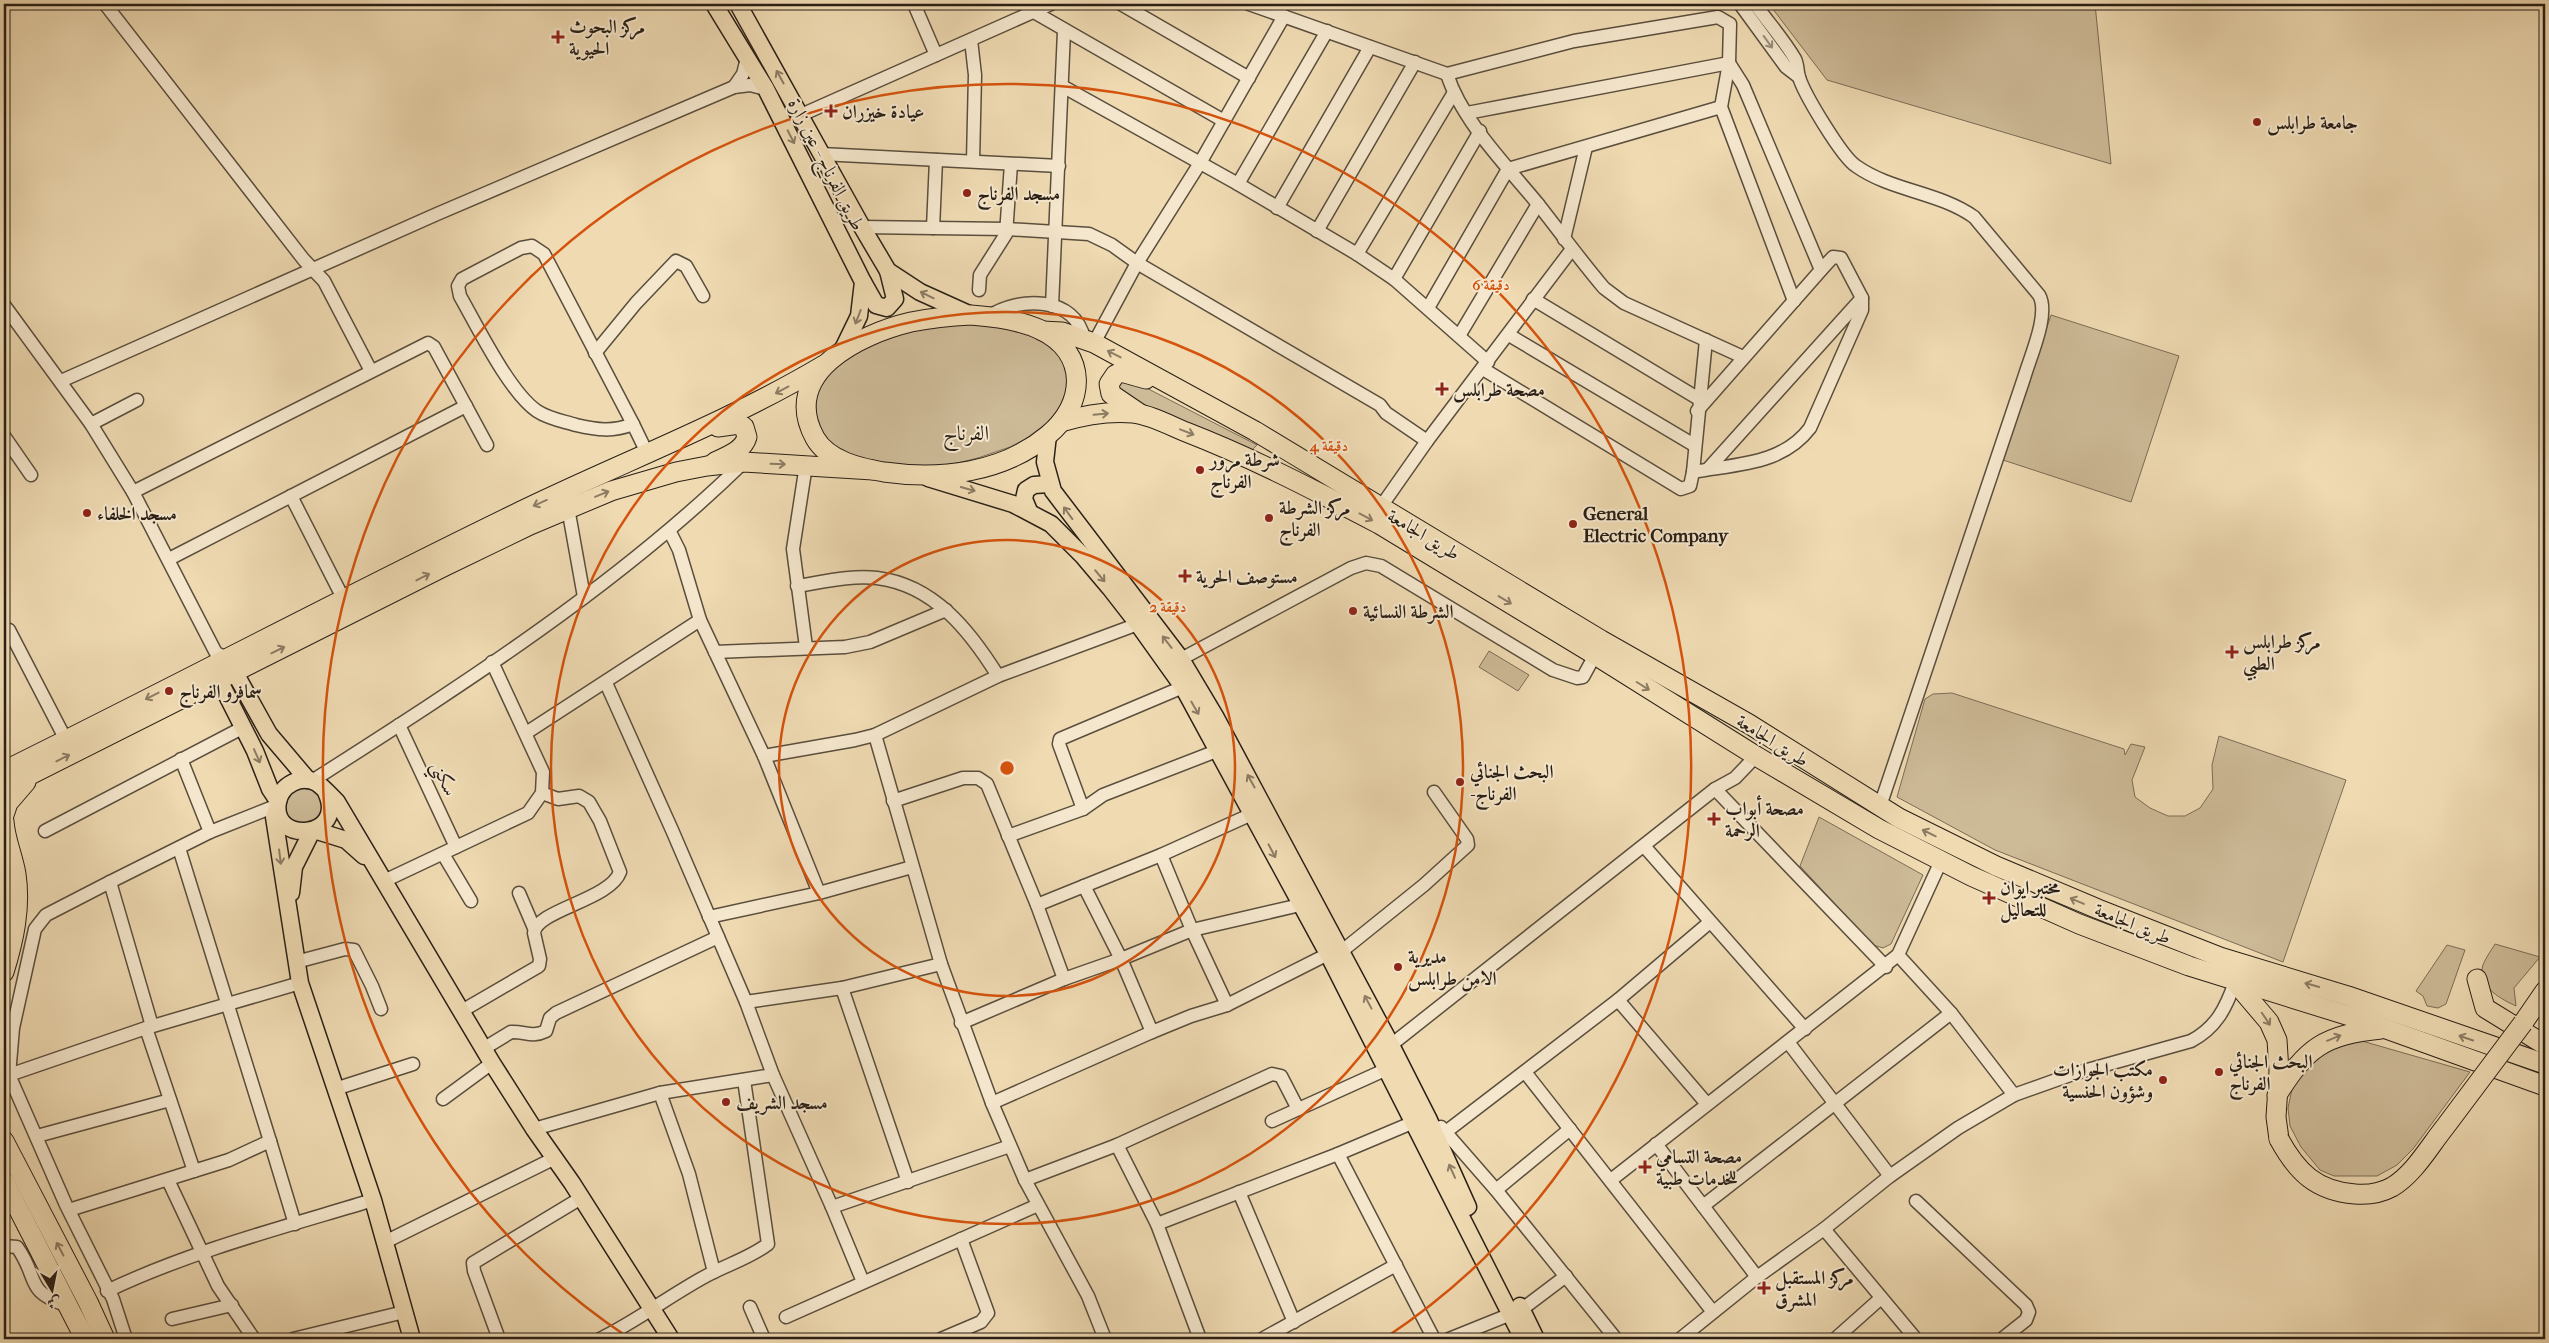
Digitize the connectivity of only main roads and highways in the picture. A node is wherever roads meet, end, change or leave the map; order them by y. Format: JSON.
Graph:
{"nodes":[{"id":1,"x":714,"y":4,"type":"edge"},
{"id":2,"x":738,"y":4,"type":"edge"},
{"id":3,"x":888,"y":270,"type":"junction"},
{"id":4,"x":863,"y":282,"type":"junction"},
{"id":5,"x":979,"y":316,"type":"junction"},
{"id":6,"x":1042,"y":331,"type":"junction"},
{"id":7,"x":842,"y":351,"type":"junction"},
{"id":8,"x":824,"y":365,"type":"junction"},
{"id":9,"x":1172,"y":386,"type":"junction"},
{"id":10,"x":1142,"y":415,"type":"junction"},
{"id":11,"x":1055,"y":429,"type":"junction"},
{"id":12,"x":693,"y":434,"type":"junction"},
{"id":13,"x":707,"y":466,"type":"junction"},
{"id":14,"x":874,"y":470,"type":"junction"},
{"id":15,"x":921,"y":476,"type":"junction"},
{"id":16,"x":1049,"y":484,"type":"junction"},
{"id":17,"x":1029,"y":511,"type":"junction"},
{"id":18,"x":221,"y":665,"type":"junction"},
{"id":19,"x":4,"y":771,"type":"edge"},
{"id":20,"x":37,"y":772,"type":"junction"},
{"id":21,"x":310,"y":781,"type":"junction"},
{"id":22,"x":4,"y":788,"type":"edge"},
{"id":23,"x":326,"y":792,"type":"junction"},
{"id":24,"x":278,"y":805,"type":"junction"},
{"id":25,"x":4,"y":816,"type":"edge"},
{"id":26,"x":4,"y":821,"type":"edge"},
{"id":27,"x":313,"y":830,"type":"junction"},
{"id":28,"x":380,"y":876,"type":"junction"},
{"id":29,"x":292,"y":934,"type":"junction"},
{"id":30,"x":1335,"y":952,"type":"junction"},
{"id":31,"x":4,"y":972,"type":"edge"},
{"id":32,"x":2477,"y":979,"type":"dead end"},
{"id":33,"x":2235,"y":982,"type":"junction"},
{"id":34,"x":2545,"y":991,"type":"edge"},
{"id":35,"x":2385,"y":1029,"type":"junction"},
{"id":36,"x":2545,"y":1046,"type":"edge"},
{"id":37,"x":2545,"y":1064,"type":"edge"},
{"id":38,"x":2545,"y":1086,"type":"edge"},
{"id":39,"x":2276,"y":1096,"type":"junction"},
{"id":40,"x":1421,"y":1120,"type":"junction"},
{"id":41,"x":4,"y":1141,"type":"edge"},
{"id":42,"x":4,"y":1181,"type":"edge"},
{"id":43,"x":1528,"y":1336,"type":"edge"},
{"id":44,"x":85,"y":1339,"type":"edge"},
{"id":45,"x":105,"y":1339,"type":"edge"},
{"id":46,"x":412,"y":1339,"type":"edge"},
{"id":47,"x":671,"y":1339,"type":"edge"}],
"edges":[{"from":1,"to":4,"type":"main road","name":"طريق الفرناج - عين زارة","one_way":true},
{"from":3,"to":2,"type":"main road","name":"طريق الفرناج - عين زارة","one_way":true},
{"from":3,"to":4,"type":"main road","name":"طريق الفرناج - عين زارة"},
{"from":5,"to":3,"type":"main road","name":"طريق الفرناج - عين زارة","one_way":true},
{"from":4,"to":7,"type":"main road","one_way":true},
{"from":5,"to":6,"type":"highway"},
{"from":5,"to":7,"type":"highway"},
{"from":9,"to":6,"type":"highway","name":"طريق الجامعة","one_way":true},
{"from":6,"to":11,"type":"highway"},
{"from":7,"to":8,"type":"highway"},
{"from":8,"to":12,"type":"highway","one_way":true},
{"from":8,"to":14,"type":"highway"},
{"from":9,"to":10,"type":"highway"},
{"from":37,"to":9,"type":"highway","name":"طريق الجامعة","one_way":true},
{"from":11,"to":10,"type":"highway","name":"طريق الجامعة","one_way":true},
{"from":10,"to":33,"type":"highway","name":"طريق الجامعة","one_way":true},
{"from":11,"to":15,"type":"highway"},
{"from":11,"to":16,"type":"main road"},
{"from":12,"to":13,"type":"highway"},
{"from":12,"to":18,"type":"highway","one_way":true},
{"from":13,"to":14,"type":"highway","one_way":true},
{"from":18,"to":13,"type":"highway","one_way":true},
{"from":14,"to":15,"type":"highway"},
{"from":15,"to":17,"type":"main road","one_way":true},
{"from":16,"to":17,"type":"main road"},
{"from":30,"to":16,"type":"main road","one_way":true},
{"from":17,"to":30,"type":"main road","one_way":true},
{"from":18,"to":19,"type":"highway","one_way":true},
{"from":20,"to":18,"type":"highway","one_way":true},
{"from":18,"to":21,"type":"main road"},
{"from":18,"to":24,"type":"main road","one_way":true},
{"from":20,"to":22,"type":"highway"},
{"from":20,"to":25,"type":"highway"},
{"from":21,"to":23,"type":"main road"},
{"from":21,"to":24,"type":"main road"},
{"from":23,"to":27,"type":"main road"},
{"from":23,"to":28,"type":"main road"},
{"from":24,"to":27,"type":"main road"},
{"from":24,"to":29,"type":"main road","one_way":true},
{"from":26,"to":31,"type":"highway"},
{"from":27,"to":28,"type":"main road"},
{"from":27,"to":29,"type":"main road"},
{"from":28,"to":47,"type":"main road"},
{"from":29,"to":46,"type":"main road"},
{"from":30,"to":40,"type":"main road"},
{"from":40,"to":30,"type":"main road","one_way":true},
{"from":32,"to":36,"type":"highway"},
{"from":33,"to":35,"type":"highway","name":"طريق الجامعة"},
{"from":33,"to":39,"type":"highway","one_way":true},
{"from":34,"to":39,"type":"highway","bridge":true},
{"from":35,"to":38,"type":"highway","name":"طريق الجامعة"},
{"from":39,"to":35,"type":"highway","one_way":true},
{"from":40,"to":43,"type":"main road"},
{"from":45,"to":41,"type":"highway","one_way":true},
{"from":42,"to":44,"type":"highway"}]}
